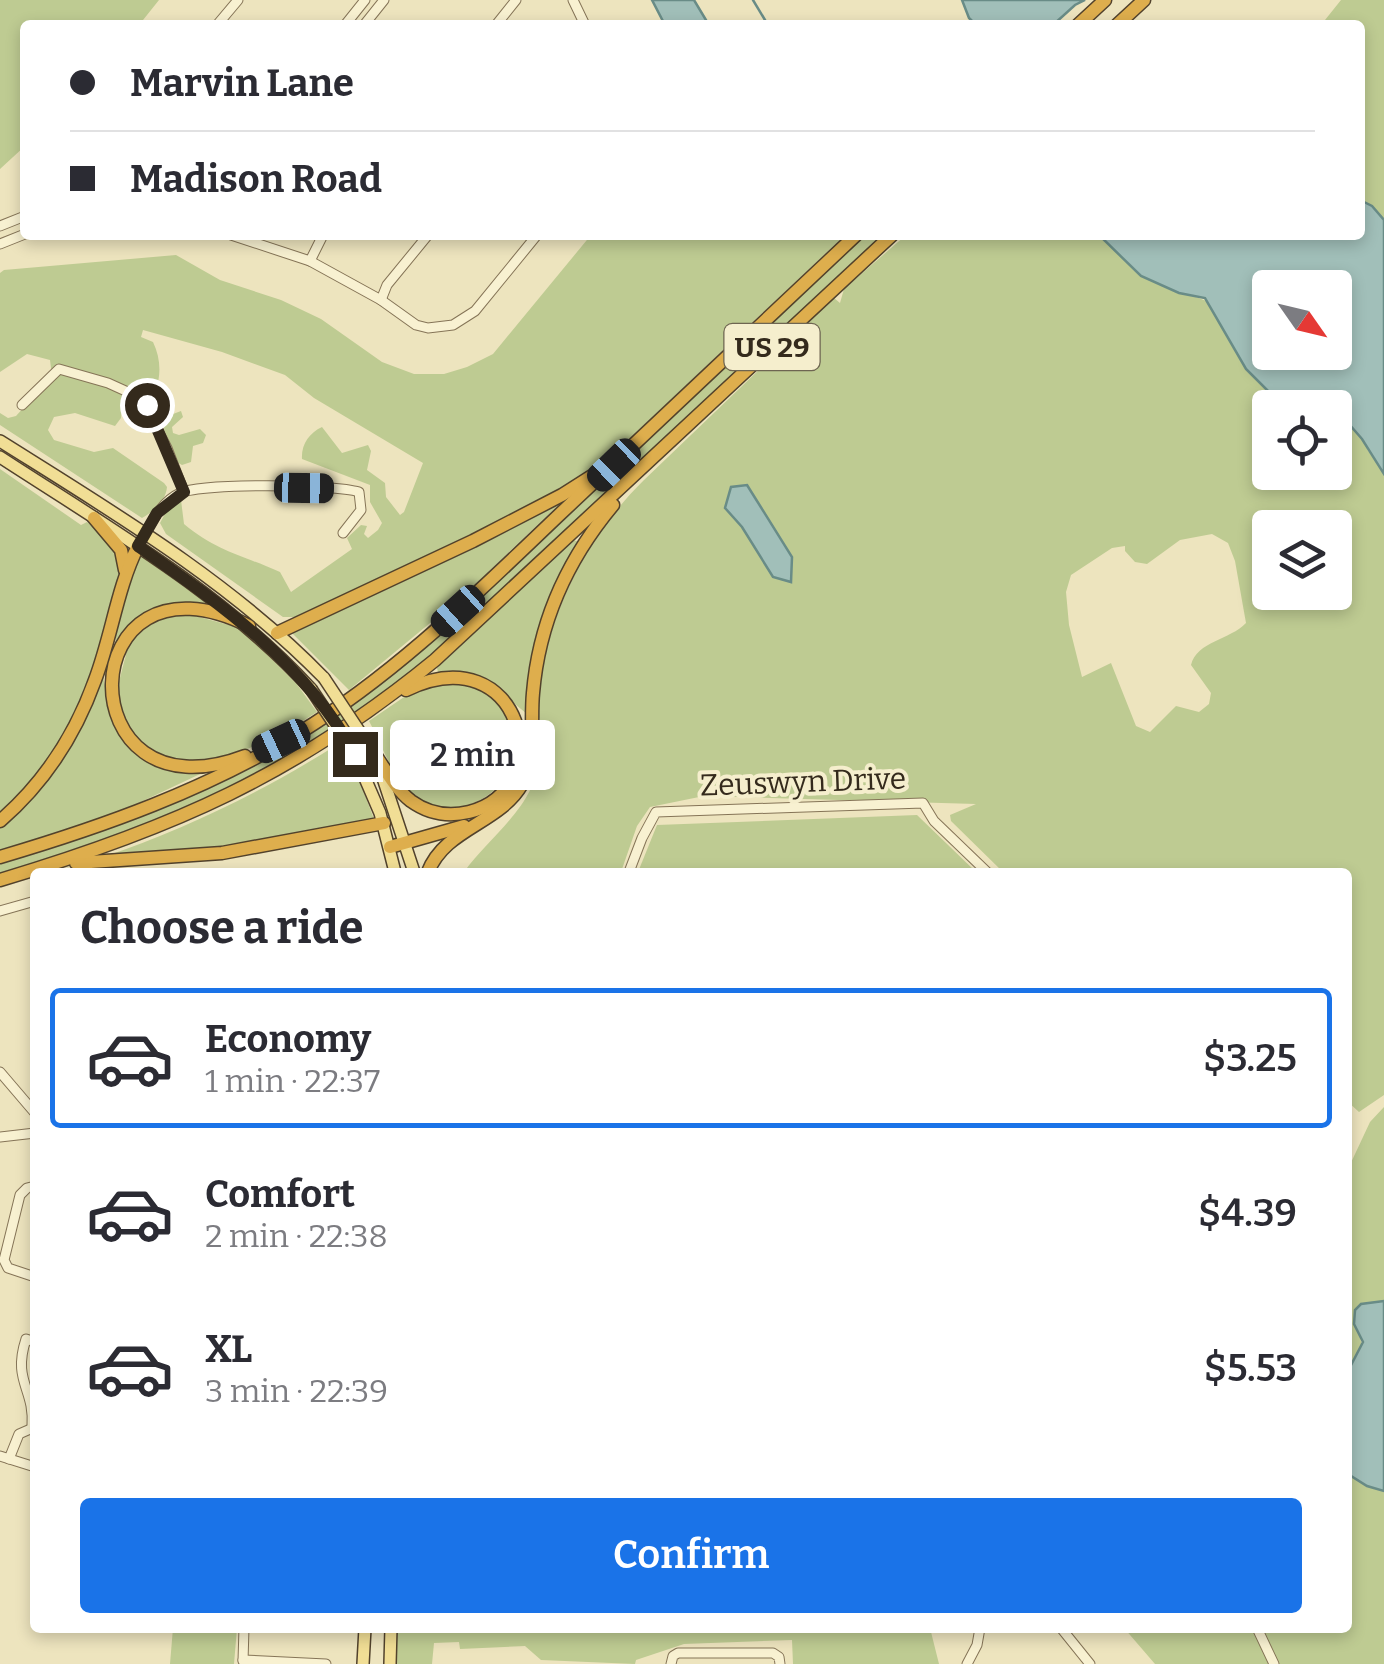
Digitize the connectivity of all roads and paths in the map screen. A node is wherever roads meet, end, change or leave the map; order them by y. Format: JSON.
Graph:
{"nodes":[{"id":1,"x":238,"y":0,"type":"edge"},
{"id":2,"x":365,"y":0,"type":"edge"},
{"id":3,"x":384,"y":0,"type":"edge"},
{"id":4,"x":516,"y":0,"type":"edge"},
{"id":5,"x":1105,"y":0,"type":"edge"},
{"id":6,"x":1144,"y":0,"type":"edge"},
{"id":7,"x":222,"y":20,"type":"edge"},
{"id":8,"x":349,"y":20,"type":"edge"},
{"id":9,"x":368,"y":20,"type":"edge"},
{"id":10,"x":500,"y":20,"type":"edge"},
{"id":11,"x":1083,"y":20,"type":"edge"},
{"id":12,"x":1122,"y":20,"type":"edge"},
{"id":13,"x":246,"y":240,"type":"edge"},
{"id":14,"x":320,"y":240,"type":"edge"},
{"id":15,"x":424,"y":240,"type":"edge"},
{"id":16,"x":534,"y":240,"type":"edge"},
{"id":17,"x":851,"y":240,"type":"edge"},
{"id":18,"x":887,"y":240,"type":"edge"},
{"id":19,"x":310,"y":261,"type":"junction"},
{"id":20,"x":380,"y":300,"type":"junction"},
{"id":21,"x":22,"y":405,"type":"dead end"},
{"id":22,"x":0,"y":441,"type":"edge"},
{"id":23,"x":636,"y":443,"type":"junction"},
{"id":24,"x":0,"y":457,"type":"edge"},
{"id":25,"x":652,"y":459,"type":"junction"},
{"id":26,"x":184,"y":492,"type":"junction"},
{"id":27,"x":94,"y":518,"type":"junction"},
{"id":28,"x":343,"y":533,"type":"dead end"},
{"id":29,"x":141,"y":540,"type":"junction"},
{"id":30,"x":124,"y":577,"type":"junction"},
{"id":31,"x":249,"y":626,"type":"junction"},
{"id":32,"x":277,"y":633,"type":"junction"},
{"id":33,"x":386,"y":700,"type":"junction"},
{"id":34,"x":302,"y":732,"type":"junction"},
{"id":35,"x":369,"y":746,"type":"junction"},
{"id":36,"x":0,"y":821,"type":"edge"},
{"id":37,"x":482,"y":821,"type":"junction"},
{"id":38,"x":384,"y":824,"type":"junction"},
{"id":39,"x":406,"y":842,"type":"junction"},
{"id":40,"x":390,"y":847,"type":"junction"},
{"id":41,"x":0,"y":857,"type":"edge"},
{"id":42,"x":40,"y":868,"type":"edge"},
{"id":43,"x":46,"y":868,"type":"edge"},
{"id":44,"x":393,"y":868,"type":"edge"},
{"id":45,"x":413,"y":868,"type":"edge"},
{"id":46,"x":431,"y":868,"type":"edge"},
{"id":47,"x":631,"y":868,"type":"edge"},
{"id":48,"x":983,"y":868,"type":"edge"},
{"id":49,"x":30,"y":871,"type":"edge"},
{"id":50,"x":0,"y":880,"type":"edge"},
{"id":51,"x":30,"y":902,"type":"edge"},
{"id":52,"x":0,"y":910,"type":"edge"},
{"id":53,"x":0,"y":1072,"type":"edge"},
{"id":54,"x":30,"y":1107,"type":"edge"},
{"id":55,"x":30,"y":1134,"type":"edge"},
{"id":56,"x":0,"y":1137,"type":"edge"},
{"id":57,"x":30,"y":1187,"type":"edge"},
{"id":58,"x":5,"y":1235,"type":"edge"},
{"id":59,"x":30,"y":1275,"type":"edge"},
{"id":60,"x":30,"y":1340,"type":"edge"},
{"id":61,"x":30,"y":1398,"type":"edge"},
{"id":62,"x":30,"y":1428,"type":"edge"},
{"id":63,"x":4,"y":1458,"type":"edge"},
{"id":64,"x":30,"y":1466,"type":"edge"},
{"id":65,"x":244,"y":1633,"type":"edge"},
{"id":66,"x":365,"y":1633,"type":"edge"},
{"id":67,"x":392,"y":1633,"type":"edge"},
{"id":68,"x":979,"y":1633,"type":"edge"},
{"id":69,"x":1065,"y":1633,"type":"edge"},
{"id":70,"x":1259,"y":1633,"type":"edge"},
{"id":71,"x":243,"y":1662,"type":"edge"},
{"id":72,"x":326,"y":1664,"type":"edge"},
{"id":73,"x":363,"y":1664,"type":"edge"},
{"id":74,"x":390,"y":1664,"type":"edge"},
{"id":75,"x":671,"y":1664,"type":"edge"},
{"id":76,"x":780,"y":1664,"type":"edge"},
{"id":77,"x":967,"y":1664,"type":"edge"},
{"id":78,"x":1090,"y":1664,"type":"edge"},
{"id":79,"x":1274,"y":1664,"type":"edge"}],
"edges":[{"from":1,"to":7,"type":"street"},
{"from":2,"to":8,"type":"street"},
{"from":3,"to":9,"type":"street"},
{"from":4,"to":10,"type":"street"},
{"from":5,"to":11,"type":"highway"},
{"from":6,"to":12,"type":"highway"},
{"from":13,"to":19,"type":"street"},
{"from":14,"to":19,"type":"street"},
{"from":15,"to":20,"type":"street"},
{"from":16,"to":20,"type":"street"},
{"from":17,"to":23,"type":"highway","number":"US 29"},
{"from":18,"to":25,"type":"highway","number":"US 29"},
{"from":19,"to":20,"type":"street"},
{"from":21,"to":26,"type":"street"},
{"from":22,"to":29,"type":"main road"},
{"from":23,"to":32,"type":"highway"},
{"from":23,"to":34,"type":"highway","number":"US 29"},
{"from":24,"to":27,"type":"main road"},
{"from":25,"to":33,"type":"highway","number":"US 29"},
{"from":25,"to":37,"type":"highway"},
{"from":26,"to":28,"type":"street"},
{"from":26,"to":29,"type":"street"},
{"from":27,"to":29,"type":"main road"},
{"from":27,"to":30,"type":"highway"},
{"from":29,"to":30,"type":"highway"},
{"from":29,"to":31,"type":"main road"},
{"from":29,"to":32,"type":"main road"},
{"from":30,"to":36,"type":"highway"},
{"from":31,"to":34,"type":"highway"},
{"from":31,"to":38,"type":"main road","bridge":true},
{"from":32,"to":35,"type":"main road","bridge":true},
{"from":33,"to":35,"type":"highway"},
{"from":33,"to":42,"type":"highway","number":"US 29"},
{"from":34,"to":41,"type":"highway","number":"US 29"},
{"from":35,"to":39,"type":"main road"},
{"from":37,"to":39,"type":"highway"},
{"from":37,"to":46,"type":"highway"},
{"from":38,"to":40,"type":"main road"},
{"from":38,"to":43,"type":"highway"},
{"from":39,"to":40,"type":"highway"},
{"from":39,"to":45,"type":"main road"},
{"from":40,"to":44,"type":"main road"},
{"from":47,"to":48,"type":"street","name":"Zeuswyn Drive"},
{"from":49,"to":50,"type":"highway","number":"US 29"},
{"from":51,"to":52,"type":"street"},
{"from":53,"to":54,"type":"street"},
{"from":55,"to":56,"type":"street"},
{"from":57,"to":58,"type":"street"},
{"from":58,"to":59,"type":"street"},
{"from":60,"to":61,"type":"street"},
{"from":62,"to":63,"type":"street"},
{"from":63,"to":64,"type":"street"},
{"from":65,"to":71,"type":"street"},
{"from":66,"to":73,"type":"main road"},
{"from":67,"to":74,"type":"main road"},
{"from":68,"to":77,"type":"street"},
{"from":69,"to":78,"type":"street"},
{"from":70,"to":79,"type":"street"},
{"from":71,"to":72,"type":"street"},
{"from":75,"to":76,"type":"street"}]}
